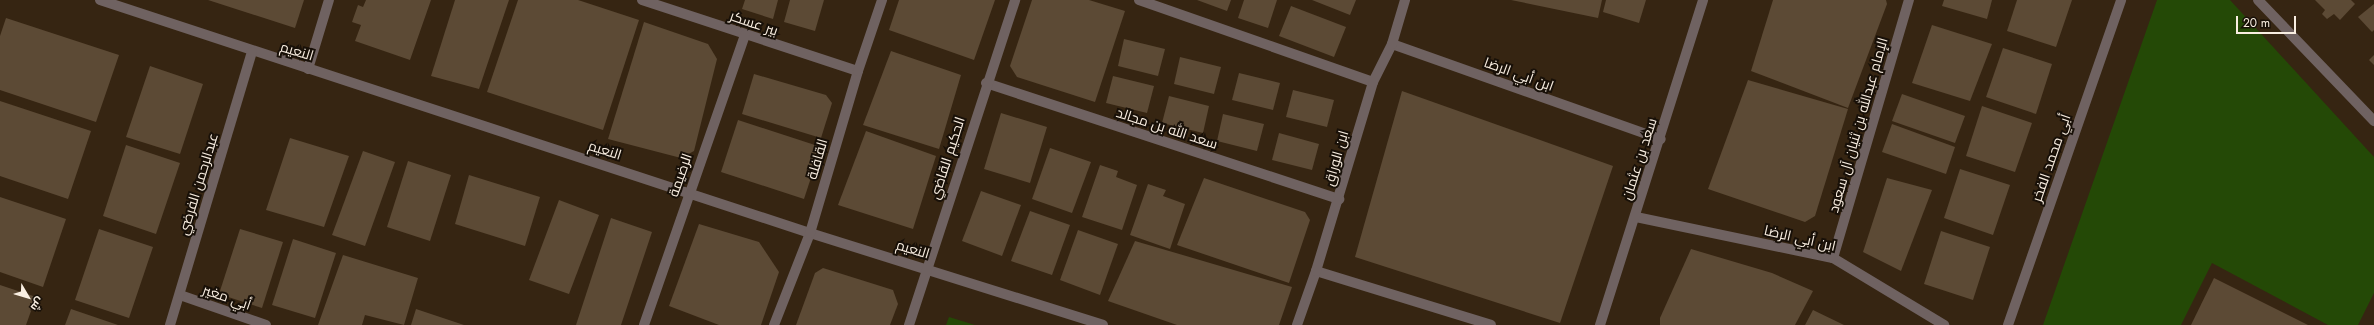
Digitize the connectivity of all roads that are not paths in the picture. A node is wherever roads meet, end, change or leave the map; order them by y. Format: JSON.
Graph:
{"nodes":[{"id":1,"x":100,"y":0,"type":"edge"},
{"id":2,"x":329,"y":0,"type":"edge"},
{"id":3,"x":642,"y":0,"type":"edge"},
{"id":4,"x":882,"y":0,"type":"edge"},
{"id":5,"x":1015,"y":0,"type":"edge"},
{"id":6,"x":1139,"y":0,"type":"edge"},
{"id":7,"x":1405,"y":0,"type":"edge"},
{"id":8,"x":1703,"y":0,"type":"edge"},
{"id":9,"x":1909,"y":0,"type":"edge"},
{"id":10,"x":2120,"y":0,"type":"edge"},
{"id":11,"x":2258,"y":0,"type":"edge"},
{"id":12,"x":745,"y":35,"type":"junction"},
{"id":13,"x":1392,"y":44,"type":"junction"},
{"id":14,"x":252,"y":52,"type":"junction"},
{"id":15,"x":308,"y":69,"type":"junction"},
{"id":16,"x":858,"y":71,"type":"junction"},
{"id":17,"x":1373,"y":82,"type":"junction"},
{"id":18,"x":986,"y":83,"type":"junction"},
{"id":19,"x":2374,"y":121,"type":"edge"},
{"id":20,"x":1661,"y":139,"type":"junction"},
{"id":21,"x":689,"y":192,"type":"junction"},
{"id":22,"x":1339,"y":199,"type":"junction"},
{"id":23,"x":1636,"y":217,"type":"junction"},
{"id":24,"x":810,"y":233,"type":"junction"},
{"id":25,"x":1833,"y":258,"type":"junction"},
{"id":26,"x":926,"y":268,"type":"junction"},
{"id":27,"x":1316,"y":271,"type":"junction"},
{"id":28,"x":180,"y":295,"type":"junction"},
{"id":29,"x":170,"y":325,"type":"edge"},
{"id":30,"x":266,"y":325,"type":"edge"},
{"id":31,"x":644,"y":325,"type":"edge"},
{"id":32,"x":774,"y":325,"type":"edge"},
{"id":33,"x":909,"y":325,"type":"edge"},
{"id":34,"x":1103,"y":325,"type":"edge"},
{"id":35,"x":1297,"y":325,"type":"edge"},
{"id":36,"x":1491,"y":325,"type":"edge"},
{"id":37,"x":1600,"y":325,"type":"edge"},
{"id":38,"x":1944,"y":325,"type":"edge"},
{"id":39,"x":2008,"y":325,"type":"edge"}],
"edges":[{"from":1,"to":14,"type":"street","name":"النعيم"},
{"from":2,"to":15,"type":"street"},
{"from":3,"to":12,"type":"street","name":"بير عسكر"},
{"from":4,"to":16,"type":"street","name":"القافلة"},
{"from":5,"to":18,"type":"street","name":"الحكيم القاضي"},
{"from":6,"to":17,"type":"street"},
{"from":7,"to":13,"type":"street","name":"ابن الوراق"},
{"from":8,"to":20,"type":"street","name":"سعد بن عثمان"},
{"from":9,"to":25,"type":"street","name":"الإمام عبدالله بن ثنيان آل سعود"},
{"from":10,"to":39,"type":"street","name":"أبي محمد الفخر"},
{"from":11,"to":19,"type":"street"},
{"from":12,"to":16,"type":"street","name":"بير عسكر"},
{"from":12,"to":21,"type":"street","name":"الرضيمة"},
{"from":13,"to":17,"type":"street","name":"ابن الوراق"},
{"from":13,"to":20,"type":"street","name":"ابن أبي الرضا"},
{"from":14,"to":15,"type":"street","name":"النعيم"},
{"from":14,"to":28,"type":"street","name":"عبدالرحمن الفرضي"},
{"from":15,"to":21,"type":"street","name":"النعيم"},
{"from":16,"to":24,"type":"street","name":"القافلة"},
{"from":17,"to":22,"type":"street","name":"ابن الوراق"},
{"from":18,"to":22,"type":"street","name":"سعد الله بن مجالد"},
{"from":18,"to":26,"type":"street","name":"الحكيم القاضي"},
{"from":20,"to":23,"type":"street","name":"سعد بن عثمان"},
{"from":21,"to":24,"type":"street","name":"النعيم"},
{"from":21,"to":31,"type":"street","name":"الرضيمة"},
{"from":22,"to":27,"type":"street","name":"ابن الوراق"},
{"from":23,"to":25,"type":"street","name":"ابن أبي الرضا"},
{"from":23,"to":37,"type":"street","name":"سعد بن عثمان"},
{"from":24,"to":26,"type":"street","name":"النعيم"},
{"from":24,"to":32,"type":"street","name":"القافلة"},
{"from":25,"to":38,"type":"street","name":"ابن أبي الرضا"},
{"from":26,"to":33,"type":"street","name":"الحكيم القاضي"},
{"from":26,"to":34,"type":"street","name":"النعيم"},
{"from":27,"to":35,"type":"street","name":"ابن الوراق"},
{"from":27,"to":36,"type":"street"},
{"from":28,"to":29,"type":"street","name":"عبدالرحمن الفرضي"},
{"from":28,"to":30,"type":"street","name":"أبي مغير"}]}
